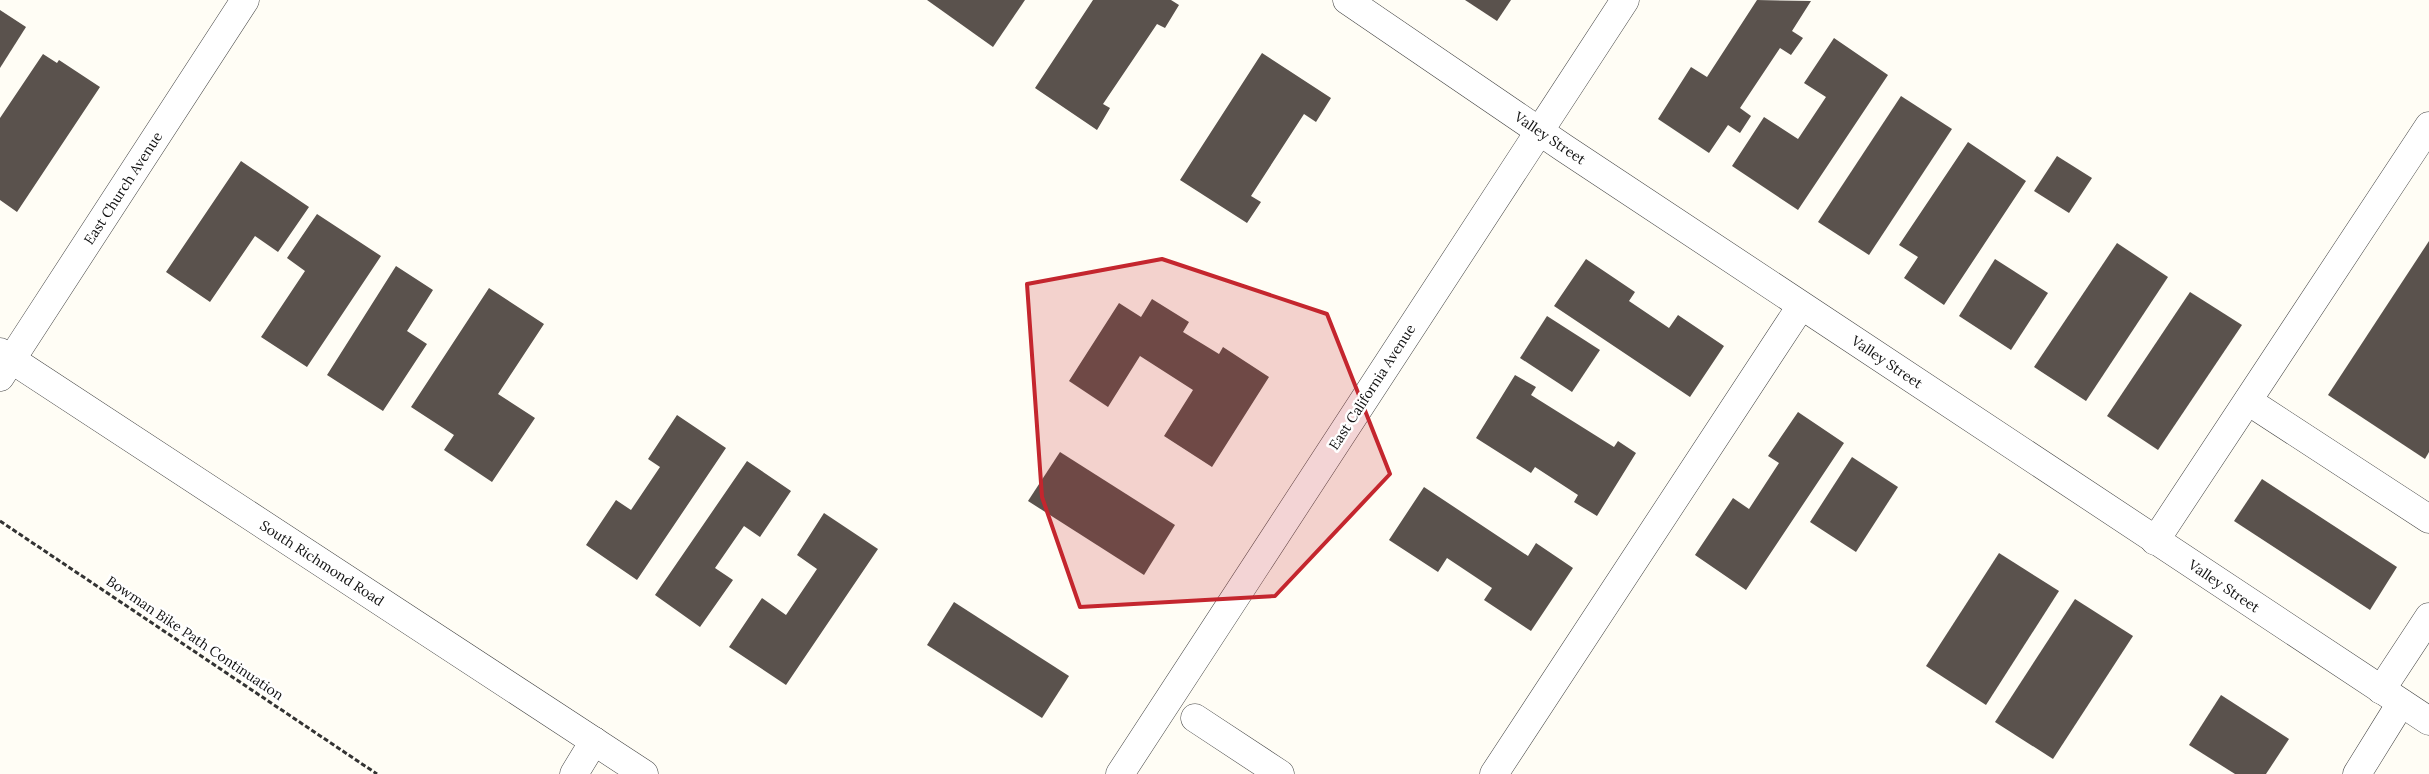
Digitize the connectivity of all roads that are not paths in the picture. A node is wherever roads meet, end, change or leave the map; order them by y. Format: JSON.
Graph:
{"nodes":[{"id":1,"x":246,"y":0,"type":"edge"},
{"id":2,"x":1347,"y":0,"type":"edge"},
{"id":3,"x":1625,"y":0,"type":"edge"},
{"id":4,"x":2429,"y":126,"type":"edge"},
{"id":5,"x":1539,"y":130,"type":"junction"},
{"id":6,"x":1801,"y":306,"type":"junction"},
{"id":7,"x":4,"y":363,"type":"edge"},
{"id":8,"x":2248,"y":401,"type":"junction"},
{"id":9,"x":2429,"y":519,"type":"edge"},
{"id":10,"x":2155,"y":541,"type":"junction"},
{"id":11,"x":2429,"y":617,"type":"edge"},
{"id":12,"x":2391,"y":697,"type":"junction"},
{"id":13,"x":1195,"y":718,"type":"dead end"},
{"id":14,"x":2429,"y":722,"type":"edge"},
{"id":15,"x":594,"y":741,"type":"junction"},
{"id":16,"x":574,"y":774,"type":"edge"},
{"id":17,"x":644,"y":774,"type":"edge"},
{"id":18,"x":1120,"y":774,"type":"edge"},
{"id":19,"x":1280,"y":774,"type":"edge"},
{"id":20,"x":1494,"y":774,"type":"edge"},
{"id":21,"x":2358,"y":774,"type":"edge"}],
"edges":[{"from":1,"to":7,"type":"street","name":"East Church Avenue"},
{"from":2,"to":5,"type":"street","name":"Valley Street"},
{"from":3,"to":5,"type":"street","name":"East California Avenue"},
{"from":4,"to":8,"type":"street"},
{"from":5,"to":6,"type":"street","name":"Valley Street"},
{"from":5,"to":18,"type":"street","name":"East California Avenue"},
{"from":6,"to":10,"type":"street","name":"Valley Street"},
{"from":6,"to":20,"type":"street"},
{"from":7,"to":15,"type":"street","name":"South Richmond Road"},
{"from":8,"to":9,"type":"street"},
{"from":8,"to":10,"type":"street"},
{"from":10,"to":12,"type":"street","name":"Valley Street"},
{"from":11,"to":12,"type":"street"},
{"from":12,"to":14,"type":"street","name":"Valley Street"},
{"from":12,"to":21,"type":"street"},
{"from":13,"to":19,"type":"street"},
{"from":15,"to":16,"type":"street"},
{"from":15,"to":17,"type":"street","name":"South Richmond Road"}]}
